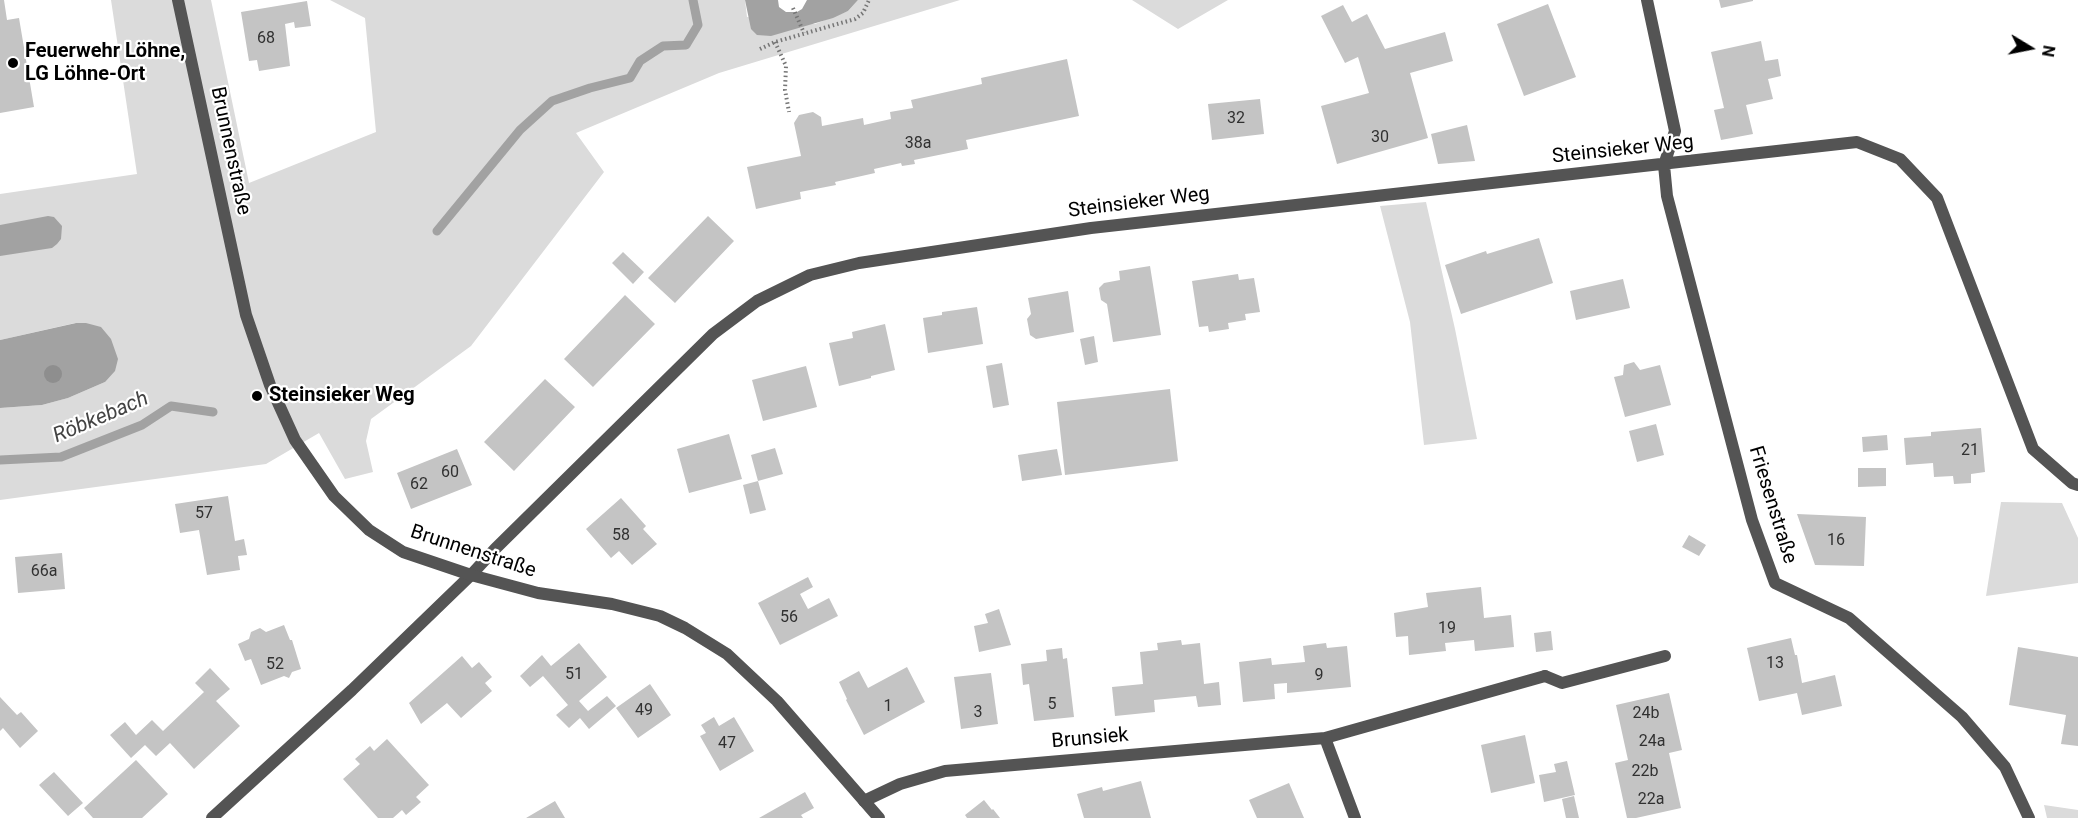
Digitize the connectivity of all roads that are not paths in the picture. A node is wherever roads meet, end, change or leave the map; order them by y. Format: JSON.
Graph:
{"nodes":[{"id":1,"x":178,"y":0,"type":"edge"},
{"id":2,"x":1647,"y":0,"type":"edge"},
{"id":3,"x":1664,"y":165,"type":"junction"},
{"id":4,"x":2078,"y":485,"type":"edge"},
{"id":5,"x":471,"y":575,"type":"junction"},
{"id":6,"x":1665,"y":656,"type":"dead end"},
{"id":7,"x":1325,"y":738,"type":"junction"},
{"id":8,"x":864,"y":801,"type":"junction"},
{"id":9,"x":212,"y":818,"type":"edge"},
{"id":10,"x":879,"y":818,"type":"edge"},
{"id":11,"x":1355,"y":818,"type":"edge"},
{"id":12,"x":2029,"y":818,"type":"edge"}],
"edges":[{"from":1,"to":5,"type":"street","name":"Brunnenstraße"},
{"from":2,"to":3,"type":"street"},
{"from":3,"to":4,"type":"street","name":"Steinsieker Weg"},
{"from":3,"to":5,"type":"street","name":"Steinsieker Weg"},
{"from":3,"to":12,"type":"street","name":"Friesenstraße"},
{"from":5,"to":8,"type":"street","name":"Brunnenstraße"},
{"from":5,"to":9,"type":"street","name":"Steinsieker Weg"},
{"from":6,"to":7,"type":"street","name":"Brunsiek"},
{"from":7,"to":8,"type":"street","name":"Brunsiek"},
{"from":7,"to":11,"type":"street"},
{"from":8,"to":10,"type":"street","name":"Brunnenstraße"}]}
